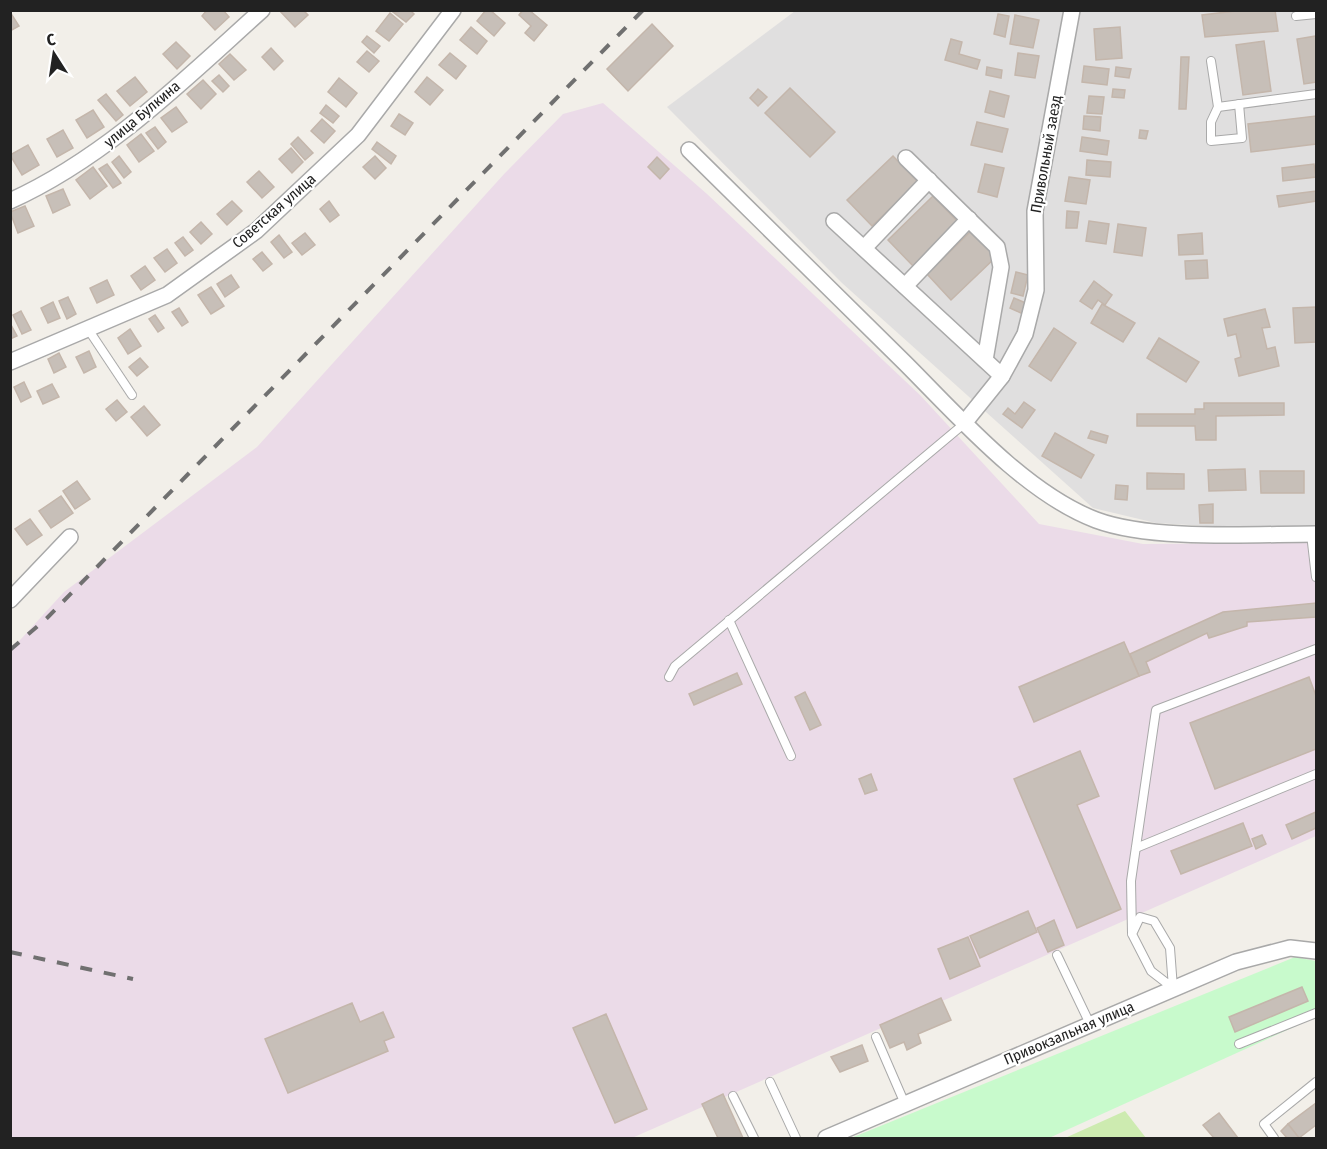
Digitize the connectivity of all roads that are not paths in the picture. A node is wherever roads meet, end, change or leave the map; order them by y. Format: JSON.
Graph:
{"nodes":[{"id":1,"x":262,"y":10,"type":"edge"},
{"id":2,"x":453,"y":10,"type":"edge"},
{"id":3,"x":1072,"y":10,"type":"edge"},
{"id":4,"x":1317,"y":14,"type":"edge"},
{"id":5,"x":1296,"y":16,"type":"dead end"},
{"id":6,"x":1211,"y":61,"type":"dead end"},
{"id":7,"x":1317,"y":94,"type":"edge"},
{"id":8,"x":1239,"y":104,"type":"junction"},
{"id":9,"x":1218,"y":107,"type":"junction"},
{"id":10,"x":689,"y":150,"type":"dead end"},
{"id":11,"x":906,"y":158,"type":"dead end"},
{"id":12,"x":929,"y":180,"type":"junction"},
{"id":13,"x":10,"y":201,"type":"edge"},
{"id":14,"x":969,"y":219,"type":"junction"},
{"id":15,"x":834,"y":221,"type":"dead end"},
{"id":16,"x":864,"y":248,"type":"junction"},
{"id":17,"x":905,"y":286,"type":"junction"},
{"id":18,"x":88,"y":329,"type":"junction"},
{"id":19,"x":985,"y":360,"type":"junction"},
{"id":20,"x":10,"y":362,"type":"edge"},
{"id":21,"x":1002,"y":376,"type":"junction"},
{"id":22,"x":132,"y":395,"type":"dead end"},
{"id":23,"x":965,"y":422,"type":"junction"},
{"id":24,"x":1314,"y":534,"type":"edge"},
{"id":25,"x":70,"y":537,"type":"dead end"},
{"id":26,"x":1317,"y":577,"type":"edge"},
{"id":27,"x":10,"y":600,"type":"edge"},
{"id":28,"x":729,"y":620,"type":"junction"},
{"id":29,"x":1317,"y":649,"type":"edge"},
{"id":30,"x":669,"y":677,"type":"dead end"},
{"id":31,"x":791,"y":756,"type":"dead end"},
{"id":32,"x":1317,"y":774,"type":"edge"},
{"id":33,"x":1136,"y":848,"type":"junction"},
{"id":34,"x":1132,"y":934,"type":"junction"},
{"id":35,"x":1317,"y":951,"type":"edge"},
{"id":36,"x":1057,"y":955,"type":"dead end"},
{"id":37,"x":1173,"y":988,"type":"junction"},
{"id":38,"x":1317,"y":1013,"type":"edge"},
{"id":39,"x":1090,"y":1024,"type":"junction"},
{"id":40,"x":876,"y":1037,"type":"dead end"},
{"id":41,"x":1239,"y":1044,"type":"dead end"},
{"id":42,"x":770,"y":1082,"type":"dead end"},
{"id":43,"x":1317,"y":1082,"type":"edge"},
{"id":44,"x":733,"y":1096,"type":"dead end"},
{"id":45,"x":905,"y":1104,"type":"junction"},
{"id":46,"x":754,"y":1138,"type":"edge"},
{"id":47,"x":796,"y":1138,"type":"edge"},
{"id":48,"x":826,"y":1138,"type":"edge"},
{"id":49,"x":1275,"y":1138,"type":"edge"}],
"edges":[{"from":1,"to":13,"type":"street","name":"улица Булкина"},
{"from":2,"to":18,"type":"street","name":"Советская улица"},
{"from":3,"to":21,"type":"street","name":"Привольный заезд"},
{"from":4,"to":5,"type":"lane"},
{"from":6,"to":9,"type":"lane"},
{"from":7,"to":8,"type":"lane"},
{"from":8,"to":9,"type":"lane"},
{"from":8,"to":9,"type":"lane"},
{"from":10,"to":23,"type":"street"},
{"from":11,"to":12,"type":"street"},
{"from":12,"to":14,"type":"street"},
{"from":12,"to":16,"type":"street"},
{"from":14,"to":17,"type":"street"},
{"from":14,"to":19,"type":"street"},
{"from":15,"to":16,"type":"street"},
{"from":16,"to":17,"type":"street"},
{"from":17,"to":19,"type":"street"},
{"from":18,"to":20,"type":"street","name":"Советская улица"},
{"from":18,"to":22,"type":"lane"},
{"from":19,"to":21,"type":"street"},
{"from":21,"to":23,"type":"street","name":"Привольный заезд"},
{"from":23,"to":24,"type":"street"},
{"from":23,"to":28,"type":"lane"},
{"from":24,"to":26,"type":"lane"},
{"from":25,"to":27,"type":"street"},
{"from":28,"to":30,"type":"lane"},
{"from":28,"to":31,"type":"lane"},
{"from":29,"to":33,"type":"lane"},
{"from":32,"to":33,"type":"lane"},
{"from":33,"to":34,"type":"lane"},
{"from":34,"to":37,"type":"lane"},
{"from":34,"to":37,"type":"lane"},
{"from":35,"to":37,"type":"street","name":"Привокзальная улица"},
{"from":36,"to":39,"type":"lane"},
{"from":37,"to":39,"type":"street","name":"Привокзальная улица"},
{"from":38,"to":41,"type":"lane"},
{"from":39,"to":45,"type":"street","name":"Привокзальная улица"},
{"from":40,"to":45,"type":"lane"},
{"from":42,"to":47,"type":"lane"},
{"from":43,"to":49,"type":"lane"},
{"from":44,"to":46,"type":"lane"},
{"from":45,"to":48,"type":"street","name":"Привокзальная улица"}]}
